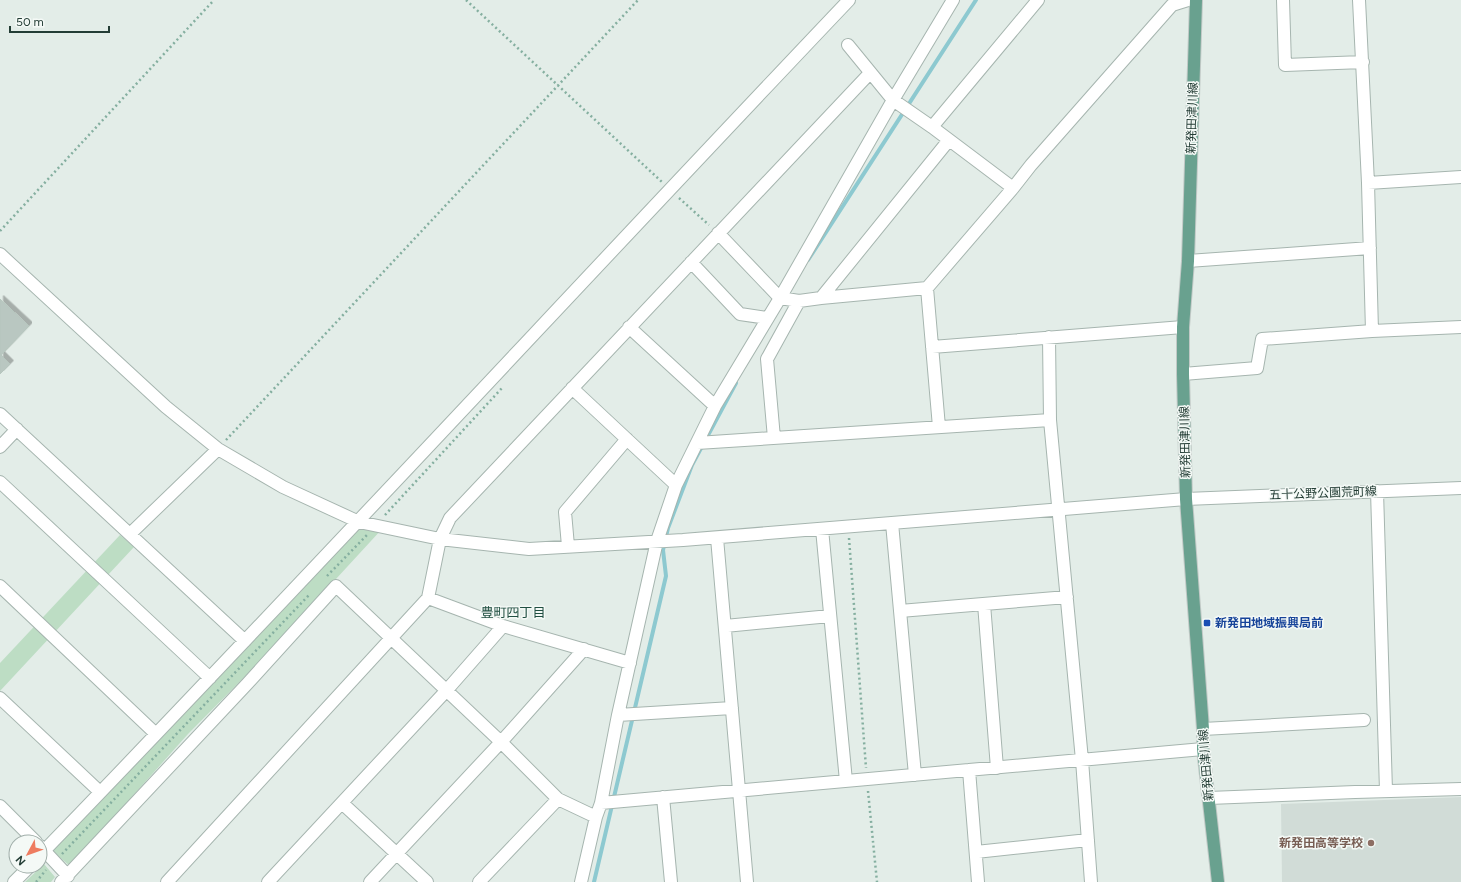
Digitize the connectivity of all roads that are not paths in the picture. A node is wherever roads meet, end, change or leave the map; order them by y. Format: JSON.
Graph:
{"nodes":[{"id":1,"x":849,"y":0,"type":"edge"},
{"id":2,"x":954,"y":0,"type":"edge"},
{"id":3,"x":1038,"y":0,"type":"edge"},
{"id":4,"x":1188,"y":0,"type":"edge"},
{"id":5,"x":1196,"y":0,"type":"edge"},
{"id":6,"x":1283,"y":0,"type":"edge"},
{"id":7,"x":1359,"y":0,"type":"edge"},
{"id":8,"x":848,"y":45,"type":"dead end"},
{"id":9,"x":1362,"y":62,"type":"junction"},
{"id":10,"x":870,"y":73,"type":"junction"},
{"id":11,"x":892,"y":100,"type":"junction"},
{"id":12,"x":932,"y":127,"type":"junction"},
{"id":13,"x":949,"y":140,"type":"junction"},
{"id":14,"x":1461,"y":177,"type":"edge"},
{"id":15,"x":1368,"y":183,"type":"junction"},
{"id":16,"x":1013,"y":188,"type":"junction"},
{"id":17,"x":718,"y":233,"type":"junction"},
{"id":18,"x":1370,"y":248,"type":"junction"},
{"id":19,"x":0,"y":254,"type":"edge"},
{"id":20,"x":1188,"y":261,"type":"junction"},
{"id":21,"x":691,"y":262,"type":"junction"},
{"id":22,"x":927,"y":288,"type":"junction"},
{"id":23,"x":780,"y":298,"type":"junction"},
{"id":24,"x":821,"y":298,"type":"junction"},
{"id":25,"x":799,"y":302,"type":"junction"},
{"id":26,"x":767,"y":318,"type":"junction"},
{"id":27,"x":629,"y":327,"type":"junction"},
{"id":28,"x":1183,"y":327,"type":"junction"},
{"id":29,"x":1461,"y":328,"type":"edge"},
{"id":30,"x":1372,"y":331,"type":"junction"},
{"id":31,"x":1049,"y":337,"type":"junction"},
{"id":32,"x":932,"y":347,"type":"junction"},
{"id":33,"x":1183,"y":374,"type":"junction"},
{"id":34,"x":572,"y":388,"type":"junction"},
{"id":35,"x":715,"y":406,"type":"junction"},
{"id":36,"x":0,"y":414,"type":"edge"},
{"id":37,"x":1050,"y":420,"type":"junction"},
{"id":38,"x":939,"y":427,"type":"junction"},
{"id":39,"x":17,"y":429,"type":"junction"},
{"id":40,"x":774,"y":438,"type":"junction"},
{"id":41,"x":627,"y":439,"type":"junction"},
{"id":42,"x":697,"y":443,"type":"junction"},
{"id":43,"x":0,"y":447,"type":"edge"},
{"id":44,"x":218,"y":449,"type":"junction"},
{"id":45,"x":0,"y":482,"type":"edge"},
{"id":46,"x":676,"y":485,"type":"junction"},
{"id":47,"x":1461,"y":488,"type":"edge"},
{"id":48,"x":1377,"y":491,"type":"junction"},
{"id":49,"x":1186,"y":498,"type":"junction"},
{"id":50,"x":1059,"y":509,"type":"junction"},
{"id":51,"x":359,"y":522,"type":"junction"},
{"id":52,"x":892,"y":523,"type":"junction"},
{"id":53,"x":822,"y":529,"type":"junction"},
{"id":54,"x":130,"y":534,"type":"junction"},
{"id":55,"x":718,"y":538,"type":"junction"},
{"id":56,"x":440,"y":539,"type":"junction"},
{"id":57,"x":657,"y":541,"type":"junction"},
{"id":58,"x":568,"y":546,"type":"junction"},
{"id":59,"x":0,"y":586,"type":"edge"},
{"id":60,"x":1067,"y":597,"type":"junction"},
{"id":61,"x":428,"y":598,"type":"junction"},
{"id":62,"x":984,"y":604,"type":"junction"},
{"id":63,"x":900,"y":611,"type":"junction"},
{"id":64,"x":830,"y":616,"type":"junction"},
{"id":65,"x":503,"y":626,"type":"junction"},
{"id":66,"x":725,"y":626,"type":"junction"},
{"id":67,"x":391,"y":638,"type":"junction"},
{"id":68,"x":245,"y":641,"type":"junction"},
{"id":69,"x":584,"y":649,"type":"junction"},
{"id":70,"x":630,"y":663,"type":"junction"},
{"id":71,"x":210,"y":678,"type":"junction"},
{"id":72,"x":446,"y":691,"type":"junction"},
{"id":73,"x":0,"y":698,"type":"edge"},
{"id":74,"x":732,"y":708,"type":"junction"},
{"id":75,"x":618,"y":715,"type":"junction"},
{"id":76,"x":1364,"y":720,"type":"dead end"},
{"id":77,"x":1203,"y":729,"type":"junction"},
{"id":78,"x":156,"y":734,"type":"junction"},
{"id":79,"x":500,"y":742,"type":"junction"},
{"id":80,"x":1203,"y":749,"type":"junction"},
{"id":81,"x":1082,"y":760,"type":"junction"},
{"id":82,"x":997,"y":768,"type":"junction"},
{"id":83,"x":970,"y":770,"type":"junction"},
{"id":84,"x":915,"y":775,"type":"junction"},
{"id":85,"x":846,"y":781,"type":"junction"},
{"id":86,"x":1461,"y":789,"type":"edge"},
{"id":87,"x":739,"y":791,"type":"junction"},
{"id":88,"x":1386,"y":791,"type":"junction"},
{"id":89,"x":100,"y":792,"type":"junction"},
{"id":90,"x":662,"y":797,"type":"junction"},
{"id":91,"x":1209,"y":798,"type":"junction"},
{"id":92,"x":558,"y":799,"type":"junction"},
{"id":93,"x":342,"y":803,"type":"junction"},
{"id":94,"x":601,"y":803,"type":"junction"},
{"id":95,"x":0,"y":806,"type":"edge"},
{"id":96,"x":596,"y":816,"type":"junction"},
{"id":97,"x":28,"y":834,"type":"edge"},
{"id":98,"x":1088,"y":840,"type":"junction"},
{"id":99,"x":48,"y":844,"type":"edge"},
{"id":100,"x":976,"y":852,"type":"junction"},
{"id":101,"x":397,"y":853,"type":"junction"},
{"id":102,"x":48,"y":860,"type":"edge"},
{"id":103,"x":22,"y":874,"type":"edge"},
{"id":104,"x":63,"y":880,"type":"edge"},
{"id":105,"x":14,"y":882,"type":"edge"},
{"id":106,"x":167,"y":882,"type":"edge"},
{"id":107,"x":268,"y":882,"type":"edge"},
{"id":108,"x":370,"y":882,"type":"edge"},
{"id":109,"x":427,"y":882,"type":"edge"},
{"id":110,"x":479,"y":882,"type":"edge"},
{"id":111,"x":581,"y":882,"type":"edge"},
{"id":112,"x":671,"y":882,"type":"edge"},
{"id":113,"x":747,"y":882,"type":"edge"},
{"id":114,"x":978,"y":882,"type":"edge"},
{"id":115,"x":1091,"y":882,"type":"edge"},
{"id":116,"x":1218,"y":882,"type":"edge"}],
"edges":[{"from":1,"to":51,"type":"street"},
{"from":2,"to":11,"type":"street"},
{"from":3,"to":12,"type":"street"},
{"from":4,"to":16,"type":"street"},
{"from":5,"to":20,"type":"main road","name":"新発田津川線"},
{"from":6,"to":9,"type":"street"},
{"from":7,"to":9,"type":"street"},
{"from":8,"to":10,"type":"street"},
{"from":9,"to":15,"type":"street"},
{"from":10,"to":11,"type":"street"},
{"from":10,"to":17,"type":"street"},
{"from":11,"to":12,"type":"street"},
{"from":11,"to":23,"type":"street"},
{"from":12,"to":13,"type":"street"},
{"from":13,"to":16,"type":"street"},
{"from":13,"to":24,"type":"street"},
{"from":14,"to":15,"type":"street"},
{"from":15,"to":18,"type":"street"},
{"from":16,"to":22,"type":"street"},
{"from":17,"to":21,"type":"street"},
{"from":17,"to":23,"type":"street"},
{"from":18,"to":20,"type":"street"},
{"from":18,"to":30,"type":"street"},
{"from":19,"to":44,"type":"street","name":"五十公野公園荒町線"},
{"from":20,"to":28,"type":"main road","name":"新発田津川線"},
{"from":21,"to":26,"type":"street"},
{"from":21,"to":27,"type":"street"},
{"from":22,"to":24,"type":"street"},
{"from":22,"to":32,"type":"street"},
{"from":23,"to":25,"type":"street"},
{"from":23,"to":26,"type":"street"},
{"from":24,"to":25,"type":"street"},
{"from":25,"to":40,"type":"street"},
{"from":26,"to":35,"type":"street"},
{"from":27,"to":34,"type":"street"},
{"from":27,"to":35,"type":"street"},
{"from":28,"to":31,"type":"street"},
{"from":28,"to":33,"type":"main road","name":"新発田津川線"},
{"from":29,"to":30,"type":"street"},
{"from":30,"to":33,"type":"street"},
{"from":31,"to":32,"type":"street"},
{"from":31,"to":37,"type":"street"},
{"from":32,"to":38,"type":"street"},
{"from":33,"to":49,"type":"main road","name":"新発田津川線"},
{"from":34,"to":41,"type":"street"},
{"from":34,"to":56,"type":"street"},
{"from":35,"to":42,"type":"street"},
{"from":36,"to":39,"type":"street"},
{"from":37,"to":38,"type":"street"},
{"from":37,"to":50,"type":"street"},
{"from":38,"to":40,"type":"street"},
{"from":39,"to":43,"type":"street"},
{"from":39,"to":54,"type":"street"},
{"from":40,"to":42,"type":"street"},
{"from":41,"to":46,"type":"street"},
{"from":41,"to":58,"type":"street"},
{"from":42,"to":46,"type":"street"},
{"from":44,"to":51,"type":"street","name":"五十公野公園荒町線"},
{"from":44,"to":54,"type":"street"},
{"from":45,"to":71,"type":"street"},
{"from":46,"to":57,"type":"street"},
{"from":47,"to":48,"type":"street","name":"五十公野公園荒町線"},
{"from":48,"to":49,"type":"street","name":"五十公野公園荒町線"},
{"from":48,"to":88,"type":"street"},
{"from":49,"to":50,"type":"street","name":"五十公野公園荒町線"},
{"from":49,"to":77,"type":"main road","name":"新発田津川線"},
{"from":50,"to":52,"type":"street","name":"五十公野公園荒町線"},
{"from":50,"to":60,"type":"street"},
{"from":51,"to":56,"type":"street","name":"五十公野公園荒町線"},
{"from":51,"to":68,"type":"street"},
{"from":52,"to":53,"type":"street","name":"五十公野公園荒町線"},
{"from":52,"to":63,"type":"street"},
{"from":53,"to":55,"type":"street","name":"五十公野公園荒町線"},
{"from":53,"to":64,"type":"street"},
{"from":54,"to":68,"type":"street"},
{"from":55,"to":57,"type":"street","name":"五十公野公園荒町線"},
{"from":55,"to":66,"type":"street"},
{"from":56,"to":58,"type":"street","name":"五十公野公園荒町線"},
{"from":56,"to":61,"type":"street"},
{"from":57,"to":58,"type":"street","name":"五十公野公園荒町線"},
{"from":57,"to":70,"type":"street"},
{"from":59,"to":78,"type":"street"},
{"from":60,"to":62,"type":"street"},
{"from":60,"to":81,"type":"street"},
{"from":61,"to":65,"type":"street"},
{"from":61,"to":67,"type":"street"},
{"from":62,"to":63,"type":"street"},
{"from":62,"to":82,"type":"street"},
{"from":63,"to":84,"type":"street"},
{"from":64,"to":66,"type":"street"},
{"from":64,"to":85,"type":"street"},
{"from":65,"to":69,"type":"street"},
{"from":65,"to":72,"type":"street"},
{"from":66,"to":74,"type":"street"},
{"from":67,"to":72,"type":"street"},
{"from":67,"to":104,"type":"street"},
{"from":67,"to":106,"type":"street"},
{"from":68,"to":71,"type":"street"},
{"from":69,"to":70,"type":"street"},
{"from":69,"to":79,"type":"street"},
{"from":70,"to":75,"type":"street"},
{"from":71,"to":78,"type":"street"},
{"from":72,"to":79,"type":"street"},
{"from":72,"to":93,"type":"street"},
{"from":73,"to":89,"type":"street"},
{"from":74,"to":75,"type":"street"},
{"from":74,"to":87,"type":"street"},
{"from":75,"to":94,"type":"street"},
{"from":76,"to":77,"type":"street"},
{"from":77,"to":80,"type":"main road","name":"新発田津川線"},
{"from":78,"to":89,"type":"street"},
{"from":79,"to":92,"type":"street"},
{"from":79,"to":101,"type":"street"},
{"from":80,"to":81,"type":"street"},
{"from":80,"to":91,"type":"main road","name":"新発田津川線"},
{"from":81,"to":82,"type":"street"},
{"from":81,"to":98,"type":"street"},
{"from":82,"to":83,"type":"street"},
{"from":83,"to":84,"type":"street"},
{"from":83,"to":100,"type":"street"},
{"from":84,"to":85,"type":"street"},
{"from":85,"to":87,"type":"street"},
{"from":86,"to":88,"type":"street"},
{"from":87,"to":90,"type":"street"},
{"from":87,"to":113,"type":"street"},
{"from":88,"to":91,"type":"street"},
{"from":89,"to":99,"type":"street"},
{"from":90,"to":94,"type":"street"},
{"from":90,"to":112,"type":"street"},
{"from":91,"to":116,"type":"main road","name":"新発田津川線"},
{"from":92,"to":96,"type":"street"},
{"from":92,"to":110,"type":"street"},
{"from":93,"to":101,"type":"street"},
{"from":93,"to":107,"type":"street"},
{"from":94,"to":96,"type":"street"},
{"from":95,"to":97,"type":"street"},
{"from":96,"to":111,"type":"street"},
{"from":98,"to":100,"type":"street"},
{"from":98,"to":115,"type":"street"},
{"from":100,"to":114,"type":"street"},
{"from":101,"to":108,"type":"street"},
{"from":101,"to":109,"type":"street"},
{"from":102,"to":104,"type":"street"},
{"from":103,"to":105,"type":"street"}]}
